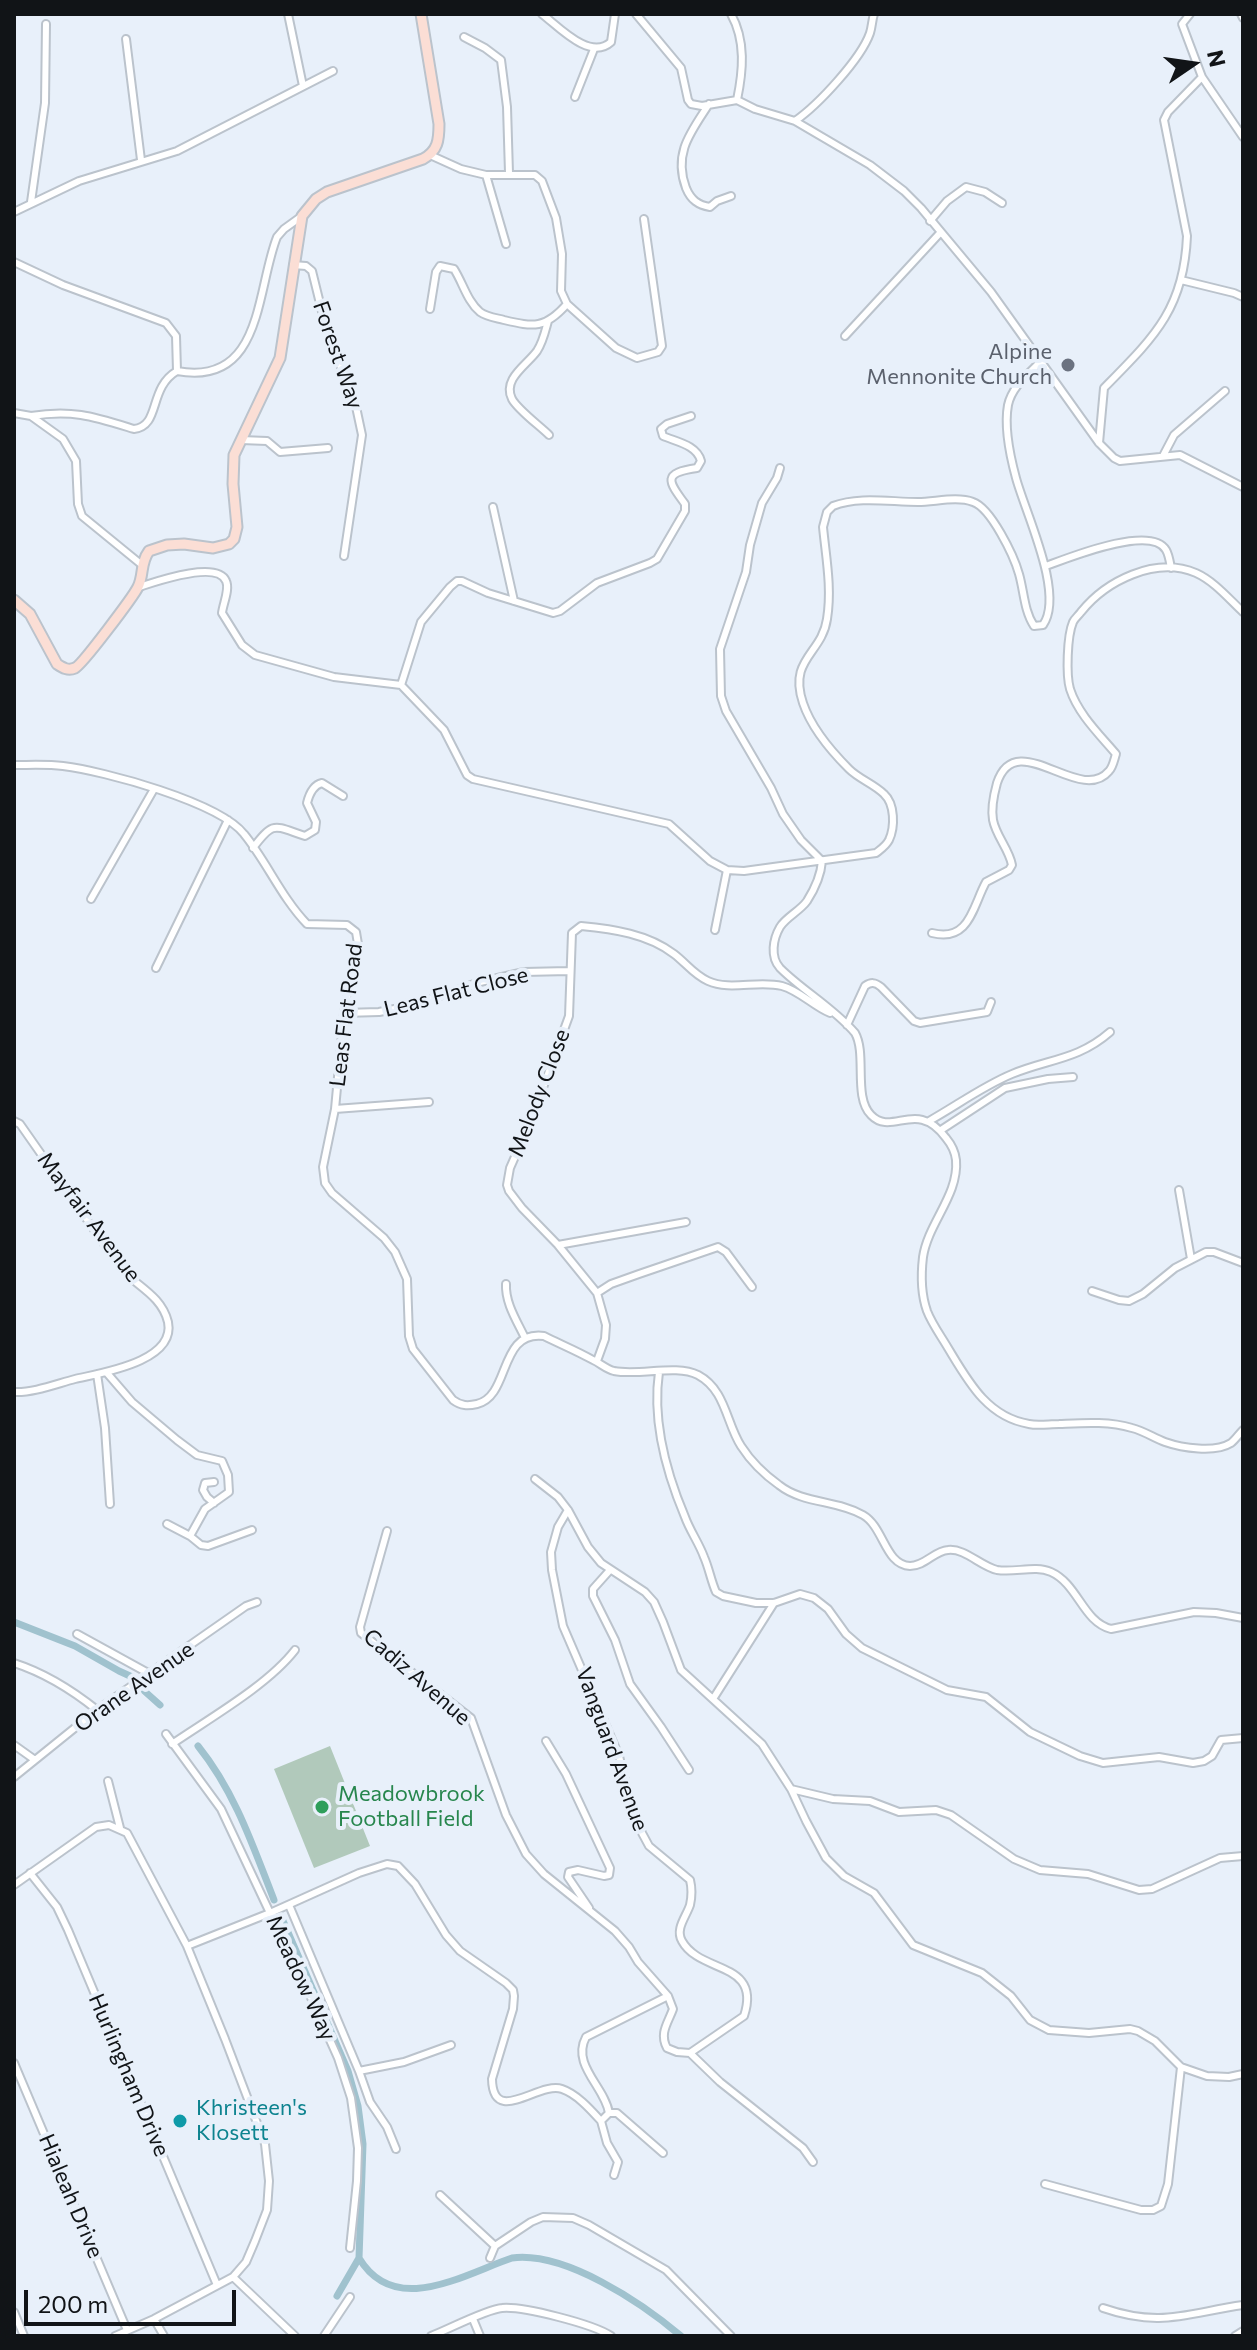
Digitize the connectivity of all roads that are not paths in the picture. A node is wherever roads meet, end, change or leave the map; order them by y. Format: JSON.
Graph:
{"nodes":[{"id":1,"x":288,"y":14,"type":"edge"},
{"id":2,"x":421,"y":14,"type":"edge"},
{"id":3,"x":542,"y":14,"type":"edge"},
{"id":4,"x":615,"y":14,"type":"edge"},
{"id":5,"x":636,"y":14,"type":"edge"},
{"id":6,"x":731,"y":14,"type":"edge"},
{"id":7,"x":874,"y":14,"type":"edge"},
{"id":8,"x":1190,"y":14,"type":"edge"},
{"id":9,"x":46,"y":24,"type":"dead end"},
{"id":10,"x":464,"y":37,"type":"dead end"},
{"id":11,"x":126,"y":39,"type":"dead end"},
{"id":12,"x":594,"y":49,"type":"junction"},
{"id":13,"x":333,"y":71,"type":"dead end"},
{"id":14,"x":1202,"y":77,"type":"junction"},
{"id":15,"x":303,"y":86,"type":"junction"},
{"id":16,"x":575,"y":97,"type":"dead end"},
{"id":17,"x":737,"y":100,"type":"junction"},
{"id":18,"x":709,"y":104,"type":"junction"},
{"id":19,"x":795,"y":121,"type":"junction"},
{"id":20,"x":1243,"y":137,"type":"edge"},
{"id":21,"x":430,"y":155,"type":"junction"},
{"id":22,"x":141,"y":160,"type":"junction"},
{"id":23,"x":509,"y":173,"type":"junction"},
{"id":24,"x":486,"y":175,"type":"junction"},
{"id":25,"x":731,"y":196,"type":"dead end"},
{"id":26,"x":31,"y":202,"type":"junction"},
{"id":27,"x":1002,"y":203,"type":"dead end"},
{"id":28,"x":14,"y":212,"type":"edge"},
{"id":29,"x":302,"y":216,"type":"junction"},
{"id":30,"x":644,"y":219,"type":"dead end"},
{"id":31,"x":930,"y":221,"type":"junction"},
{"id":32,"x":940,"y":233,"type":"junction"},
{"id":33,"x":506,"y":244,"type":"dead end"},
{"id":34,"x":14,"y":262,"type":"edge"},
{"id":35,"x":293,"y":265,"type":"junction"},
{"id":36,"x":1181,"y":280,"type":"junction"},
{"id":37,"x":1243,"y":297,"type":"edge"},
{"id":38,"x":567,"y":304,"type":"junction"},
{"id":39,"x":430,"y":309,"type":"dead end"},
{"id":40,"x":548,"y":321,"type":"junction"},
{"id":41,"x":845,"y":336,"type":"dead end"},
{"id":42,"x":1041,"y":361,"type":"junction"},
{"id":43,"x":177,"y":371,"type":"junction"},
{"id":44,"x":1225,"y":391,"type":"dead end"},
{"id":45,"x":14,"y":413,"type":"edge"},
{"id":46,"x":31,"y":416,"type":"junction"},
{"id":47,"x":691,"y":416,"type":"dead end"},
{"id":48,"x":549,"y":435,"type":"dead end"},
{"id":49,"x":241,"y":440,"type":"junction"},
{"id":50,"x":1099,"y":443,"type":"junction"},
{"id":51,"x":328,"y":448,"type":"dead end"},
{"id":52,"x":1163,"y":456,"type":"junction"},
{"id":53,"x":780,"y":468,"type":"dead end"},
{"id":54,"x":1243,"y":487,"type":"edge"},
{"id":55,"x":493,"y":507,"type":"dead end"},
{"id":56,"x":344,"y":556,"type":"dead end"},
{"id":57,"x":142,"y":565,"type":"junction"},
{"id":58,"x":1046,"y":566,"type":"junction"},
{"id":59,"x":1171,"y":568,"type":"junction"},
{"id":60,"x":139,"y":587,"type":"junction"},
{"id":61,"x":14,"y":600,"type":"edge"},
{"id":62,"x":514,"y":601,"type":"junction"},
{"id":63,"x":1243,"y":612,"type":"edge"},
{"id":64,"x":401,"y":685,"type":"junction"},
{"id":65,"x":14,"y":765,"type":"edge"},
{"id":66,"x":154,"y":789,"type":"junction"},
{"id":67,"x":343,"y":796,"type":"dead end"},
{"id":68,"x":228,"y":820,"type":"junction"},
{"id":69,"x":253,"y":848,"type":"junction"},
{"id":70,"x":822,"y":861,"type":"junction"},
{"id":71,"x":727,"y":870,"type":"junction"},
{"id":72,"x":91,"y":899,"type":"dead end"},
{"id":73,"x":715,"y":930,"type":"dead end"},
{"id":74,"x":932,"y":933,"type":"dead end"},
{"id":75,"x":156,"y":968,"type":"dead end"},
{"id":76,"x":569,"y":971,"type":"junction"},
{"id":77,"x":991,"y":1002,"type":"dead end"},
{"id":78,"x":344,"y":1013,"type":"junction"},
{"id":79,"x":834,"y":1015,"type":"junction"},
{"id":80,"x":847,"y":1025,"type":"junction"},
{"id":81,"x":1110,"y":1032,"type":"dead end"},
{"id":82,"x":1073,"y":1077,"type":"dead end"},
{"id":83,"x":429,"y":1102,"type":"dead end"},
{"id":84,"x":335,"y":1109,"type":"junction"},
{"id":85,"x":14,"y":1121,"type":"edge"},
{"id":86,"x":929,"y":1121,"type":"junction"},
{"id":87,"x":941,"y":1130,"type":"junction"},
{"id":88,"x":1179,"y":1190,"type":"dead end"},
{"id":89,"x":686,"y":1222,"type":"dead end"},
{"id":90,"x":558,"y":1245,"type":"junction"},
{"id":91,"x":1191,"y":1259,"type":"junction"},
{"id":92,"x":1243,"y":1263,"type":"edge"},
{"id":93,"x":506,"y":1284,"type":"dead end"},
{"id":94,"x":752,"y":1287,"type":"dead end"},
{"id":95,"x":1092,"y":1291,"type":"dead end"},
{"id":96,"x":597,"y":1293,"type":"junction"},
{"id":97,"x":525,"y":1338,"type":"junction"},
{"id":98,"x":597,"y":1361,"type":"junction"},
{"id":99,"x":659,"y":1372,"type":"junction"},
{"id":100,"x":107,"y":1373,"type":"junction"},
{"id":101,"x":97,"y":1374,"type":"junction"},
{"id":102,"x":14,"y":1392,"type":"edge"},
{"id":103,"x":1243,"y":1430,"type":"edge"},
{"id":104,"x":535,"y":1479,"type":"dead end"},
{"id":105,"x":214,"y":1482,"type":"dead end"},
{"id":106,"x":214,"y":1503,"type":"junction"},
{"id":107,"x":110,"y":1504,"type":"dead end"},
{"id":108,"x":568,"y":1510,"type":"junction"},
{"id":109,"x":167,"y":1524,"type":"dead end"},
{"id":110,"x":252,"y":1530,"type":"dead end"},
{"id":111,"x":387,"y":1531,"type":"dead end"},
{"id":112,"x":190,"y":1536,"type":"junction"},
{"id":113,"x":610,"y":1570,"type":"junction"},
{"id":114,"x":257,"y":1602,"type":"dead end"},
{"id":115,"x":774,"y":1603,"type":"junction"},
{"id":116,"x":1243,"y":1618,"type":"edge"},
{"id":117,"x":77,"y":1634,"type":"dead end"},
{"id":118,"x":295,"y":1650,"type":"dead end"},
{"id":119,"x":14,"y":1663,"type":"edge"},
{"id":120,"x":148,"y":1673,"type":"junction"},
{"id":121,"x":713,"y":1699,"type":"junction"},
{"id":122,"x":97,"y":1710,"type":"junction"},
{"id":123,"x":166,"y":1734,"type":"dead end"},
{"id":124,"x":1243,"y":1738,"type":"edge"},
{"id":125,"x":546,"y":1741,"type":"dead end"},
{"id":126,"x":172,"y":1744,"type":"junction"},
{"id":127,"x":14,"y":1745,"type":"edge"},
{"id":128,"x":35,"y":1760,"type":"junction"},
{"id":129,"x":689,"y":1770,"type":"dead end"},
{"id":130,"x":14,"y":1777,"type":"edge"},
{"id":131,"x":108,"y":1781,"type":"dead end"},
{"id":132,"x":791,"y":1789,"type":"junction"},
{"id":133,"x":120,"y":1828,"type":"junction"},
{"id":134,"x":1243,"y":1856,"type":"edge"},
{"id":135,"x":30,"y":1873,"type":"junction"},
{"id":136,"x":14,"y":1885,"type":"edge"},
{"id":137,"x":289,"y":1905,"type":"junction"},
{"id":138,"x":270,"y":1913,"type":"junction"},
{"id":139,"x":594,"y":1914,"type":"junction"},
{"id":140,"x":187,"y":1946,"type":"junction"},
{"id":141,"x":668,"y":1996,"type":"junction"},
{"id":142,"x":451,"y":2045,"type":"dead end"},
{"id":143,"x":690,"y":2053,"type":"junction"},
{"id":144,"x":14,"y":2063,"type":"edge"},
{"id":145,"x":1181,"y":2067,"type":"junction"},
{"id":146,"x":359,"y":2071,"type":"junction"},
{"id":147,"x":1243,"y":2074,"type":"edge"},
{"id":148,"x":609,"y":2113,"type":"junction"},
{"id":149,"x":601,"y":2121,"type":"junction"},
{"id":150,"x":396,"y":2149,"type":"dead end"},
{"id":151,"x":663,"y":2153,"type":"dead end"},
{"id":152,"x":813,"y":2162,"type":"dead end"},
{"id":153,"x":614,"y":2175,"type":"dead end"},
{"id":154,"x":1045,"y":2184,"type":"dead end"},
{"id":155,"x":440,"y":2195,"type":"dead end"},
{"id":156,"x":495,"y":2246,"type":"junction"},
{"id":157,"x":350,"y":2248,"type":"dead end"},
{"id":158,"x":490,"y":2258,"type":"dead end"},
{"id":159,"x":233,"y":2277,"type":"junction"},
{"id":160,"x":217,"y":2285,"type":"junction"},
{"id":161,"x":350,"y":2297,"type":"dead end"},
{"id":162,"x":1243,"y":2305,"type":"edge"},
{"id":163,"x":1103,"y":2308,"type":"dead end"},
{"id":164,"x":14,"y":2312,"type":"edge"},
{"id":165,"x":154,"y":2319,"type":"junction"},
{"id":166,"x":473,"y":2319,"type":"junction"},
{"id":167,"x":127,"y":2330,"type":"junction"},
{"id":168,"x":1243,"y":2331,"type":"edge"},
{"id":169,"x":24,"y":2336,"type":"edge"},
{"id":170,"x":115,"y":2336,"type":"edge"},
{"id":171,"x":164,"y":2336,"type":"edge"},
{"id":172,"x":295,"y":2336,"type":"edge"},
{"id":173,"x":324,"y":2336,"type":"edge"},
{"id":174,"x":431,"y":2336,"type":"edge"},
{"id":175,"x":480,"y":2336,"type":"edge"},
{"id":176,"x":611,"y":2336,"type":"edge"},
{"id":177,"x":731,"y":2336,"type":"edge"},
{"id":178,"x":1235,"y":2336,"type":"edge"}],
"edges":[{"from":1,"to":15,"type":"street"},
{"from":2,"to":21,"type":"main road"},
{"from":3,"to":12,"type":"street"},
{"from":4,"to":12,"type":"street"},
{"from":5,"to":18,"type":"street"},
{"from":6,"to":17,"type":"street"},
{"from":7,"to":19,"type":"street"},
{"from":8,"to":14,"type":"street"},
{"from":9,"to":26,"type":"street"},
{"from":10,"to":23,"type":"street"},
{"from":11,"to":22,"type":"street"},
{"from":12,"to":16,"type":"street"},
{"from":13,"to":15,"type":"street"},
{"from":14,"to":20,"type":"street"},
{"from":14,"to":36,"type":"street"},
{"from":15,"to":22,"type":"street"},
{"from":17,"to":18,"type":"street"},
{"from":17,"to":19,"type":"street"},
{"from":18,"to":25,"type":"street"},
{"from":19,"to":31,"type":"street"},
{"from":21,"to":24,"type":"street"},
{"from":21,"to":29,"type":"main road"},
{"from":22,"to":26,"type":"street"},
{"from":23,"to":24,"type":"street"},
{"from":23,"to":38,"type":"street"},
{"from":24,"to":33,"type":"street"},
{"from":26,"to":28,"type":"street"},
{"from":27,"to":31,"type":"street"},
{"from":29,"to":35,"type":"main road"},
{"from":29,"to":43,"type":"street"},
{"from":30,"to":38,"type":"street"},
{"from":31,"to":32,"type":"street"},
{"from":32,"to":41,"type":"street"},
{"from":32,"to":42,"type":"street"},
{"from":34,"to":43,"type":"street"},
{"from":35,"to":49,"type":"main road"},
{"from":35,"to":56,"type":"street","name":"Forest Way"},
{"from":36,"to":37,"type":"street"},
{"from":36,"to":50,"type":"street"},
{"from":38,"to":40,"type":"street"},
{"from":39,"to":40,"type":"street"},
{"from":40,"to":48,"type":"street"},
{"from":42,"to":50,"type":"street"},
{"from":42,"to":58,"type":"street"},
{"from":43,"to":46,"type":"street"},
{"from":44,"to":52,"type":"street"},
{"from":45,"to":46,"type":"street"},
{"from":46,"to":57,"type":"street"},
{"from":47,"to":62,"type":"street"},
{"from":49,"to":51,"type":"street"},
{"from":49,"to":57,"type":"main road"},
{"from":50,"to":52,"type":"street"},
{"from":52,"to":54,"type":"street"},
{"from":53,"to":70,"type":"street"},
{"from":55,"to":62,"type":"street"},
{"from":57,"to":60,"type":"main road"},
{"from":58,"to":59,"type":"street"},
{"from":58,"to":70,"type":"street"},
{"from":59,"to":63,"type":"street"},
{"from":59,"to":74,"type":"street"},
{"from":60,"to":61,"type":"main road"},
{"from":60,"to":64,"type":"street"},
{"from":62,"to":64,"type":"street"},
{"from":64,"to":71,"type":"street"},
{"from":65,"to":66,"type":"street","name":"Leas Flat Road"},
{"from":66,"to":68,"type":"street","name":"Leas Flat Road"},
{"from":66,"to":72,"type":"street"},
{"from":67,"to":69,"type":"street"},
{"from":68,"to":69,"type":"street","name":"Leas Flat Road"},
{"from":68,"to":75,"type":"street"},
{"from":69,"to":78,"type":"street","name":"Leas Flat Road"},
{"from":70,"to":71,"type":"street"},
{"from":70,"to":79,"type":"street"},
{"from":71,"to":73,"type":"street"},
{"from":76,"to":78,"type":"street","name":"Leas Flat Close"},
{"from":76,"to":79,"type":"street","name":"Melody Close"},
{"from":76,"to":90,"type":"street","name":"Melody Close"},
{"from":77,"to":80,"type":"street"},
{"from":78,"to":84,"type":"street","name":"Leas Flat Road"},
{"from":79,"to":80,"type":"street"},
{"from":80,"to":86,"type":"street"},
{"from":81,"to":86,"type":"street"},
{"from":82,"to":87,"type":"street"},
{"from":83,"to":84,"type":"street"},
{"from":84,"to":97,"type":"street","name":"Leas Flat Road"},
{"from":85,"to":100,"type":"street","name":"Mayfair Avenue"},
{"from":86,"to":87,"type":"street"},
{"from":87,"to":103,"type":"street"},
{"from":88,"to":91,"type":"street"},
{"from":89,"to":90,"type":"street"},
{"from":90,"to":96,"type":"street","name":"Melody Close"},
{"from":91,"to":92,"type":"street"},
{"from":91,"to":95,"type":"street"},
{"from":93,"to":97,"type":"street"},
{"from":94,"to":96,"type":"street"},
{"from":96,"to":98,"type":"street","name":"Melody Close"},
{"from":97,"to":98,"type":"street"},
{"from":98,"to":99,"type":"street"},
{"from":99,"to":115,"type":"street"},
{"from":99,"to":116,"type":"street"},
{"from":100,"to":101,"type":"street","name":"Mayfair Avenue"},
{"from":100,"to":106,"type":"street"},
{"from":101,"to":102,"type":"street","name":"Mayfair Avenue"},
{"from":101,"to":107,"type":"street"},
{"from":104,"to":108,"type":"street"},
{"from":105,"to":106,"type":"street"},
{"from":106,"to":112,"type":"street"},
{"from":108,"to":113,"type":"street"},
{"from":108,"to":143,"type":"street","name":"Vanguard Avenue"},
{"from":109,"to":112,"type":"street"},
{"from":110,"to":112,"type":"street"},
{"from":111,"to":139,"type":"street","name":"Cadiz Avenue"},
{"from":113,"to":121,"type":"street"},
{"from":113,"to":129,"type":"street"},
{"from":114,"to":120,"type":"street","name":"Orane Avenue"},
{"from":115,"to":121,"type":"street"},
{"from":115,"to":124,"type":"street"},
{"from":117,"to":120,"type":"street"},
{"from":118,"to":126,"type":"street"},
{"from":119,"to":122,"type":"street"},
{"from":120,"to":122,"type":"street","name":"Orane Avenue"},
{"from":121,"to":132,"type":"street"},
{"from":122,"to":128,"type":"street","name":"Orane Avenue"},
{"from":123,"to":126,"type":"street","name":"Meadow Way"},
{"from":125,"to":139,"type":"street"},
{"from":126,"to":138,"type":"street","name":"Meadow Way"},
{"from":127,"to":128,"type":"street"},
{"from":128,"to":130,"type":"street","name":"Orane Avenue"},
{"from":131,"to":133,"type":"street"},
{"from":132,"to":134,"type":"street"},
{"from":132,"to":145,"type":"street"},
{"from":133,"to":135,"type":"street"},
{"from":133,"to":140,"type":"street"},
{"from":135,"to":136,"type":"street"},
{"from":135,"to":160,"type":"street","name":"Hurlingham Drive"},
{"from":137,"to":138,"type":"street"},
{"from":137,"to":146,"type":"street"},
{"from":137,"to":149,"type":"street"},
{"from":138,"to":140,"type":"street"},
{"from":138,"to":157,"type":"street","name":"Meadow Way"},
{"from":139,"to":141,"type":"street","name":"Cadiz Avenue"},
{"from":140,"to":159,"type":"street"},
{"from":141,"to":143,"type":"street"},
{"from":141,"to":148,"type":"street"},
{"from":142,"to":146,"type":"street"},
{"from":143,"to":152,"type":"street"},
{"from":144,"to":167,"type":"street","name":"Hialeah Drive"},
{"from":145,"to":147,"type":"street"},
{"from":145,"to":154,"type":"street"},
{"from":146,"to":150,"type":"street"},
{"from":148,"to":149,"type":"street"},
{"from":148,"to":151,"type":"street"},
{"from":149,"to":153,"type":"street"},
{"from":155,"to":156,"type":"street"},
{"from":156,"to":158,"type":"street"},
{"from":156,"to":177,"type":"street"},
{"from":159,"to":160,"type":"street"},
{"from":159,"to":172,"type":"street"},
{"from":160,"to":165,"type":"street"},
{"from":161,"to":173,"type":"street"},
{"from":162,"to":163,"type":"street"},
{"from":164,"to":169,"type":"street"},
{"from":165,"to":167,"type":"street"},
{"from":165,"to":171,"type":"street"},
{"from":166,"to":174,"type":"street"},
{"from":166,"to":175,"type":"street"},
{"from":166,"to":176,"type":"street"},
{"from":167,"to":170,"type":"street"},
{"from":168,"to":178,"type":"street"}]}
